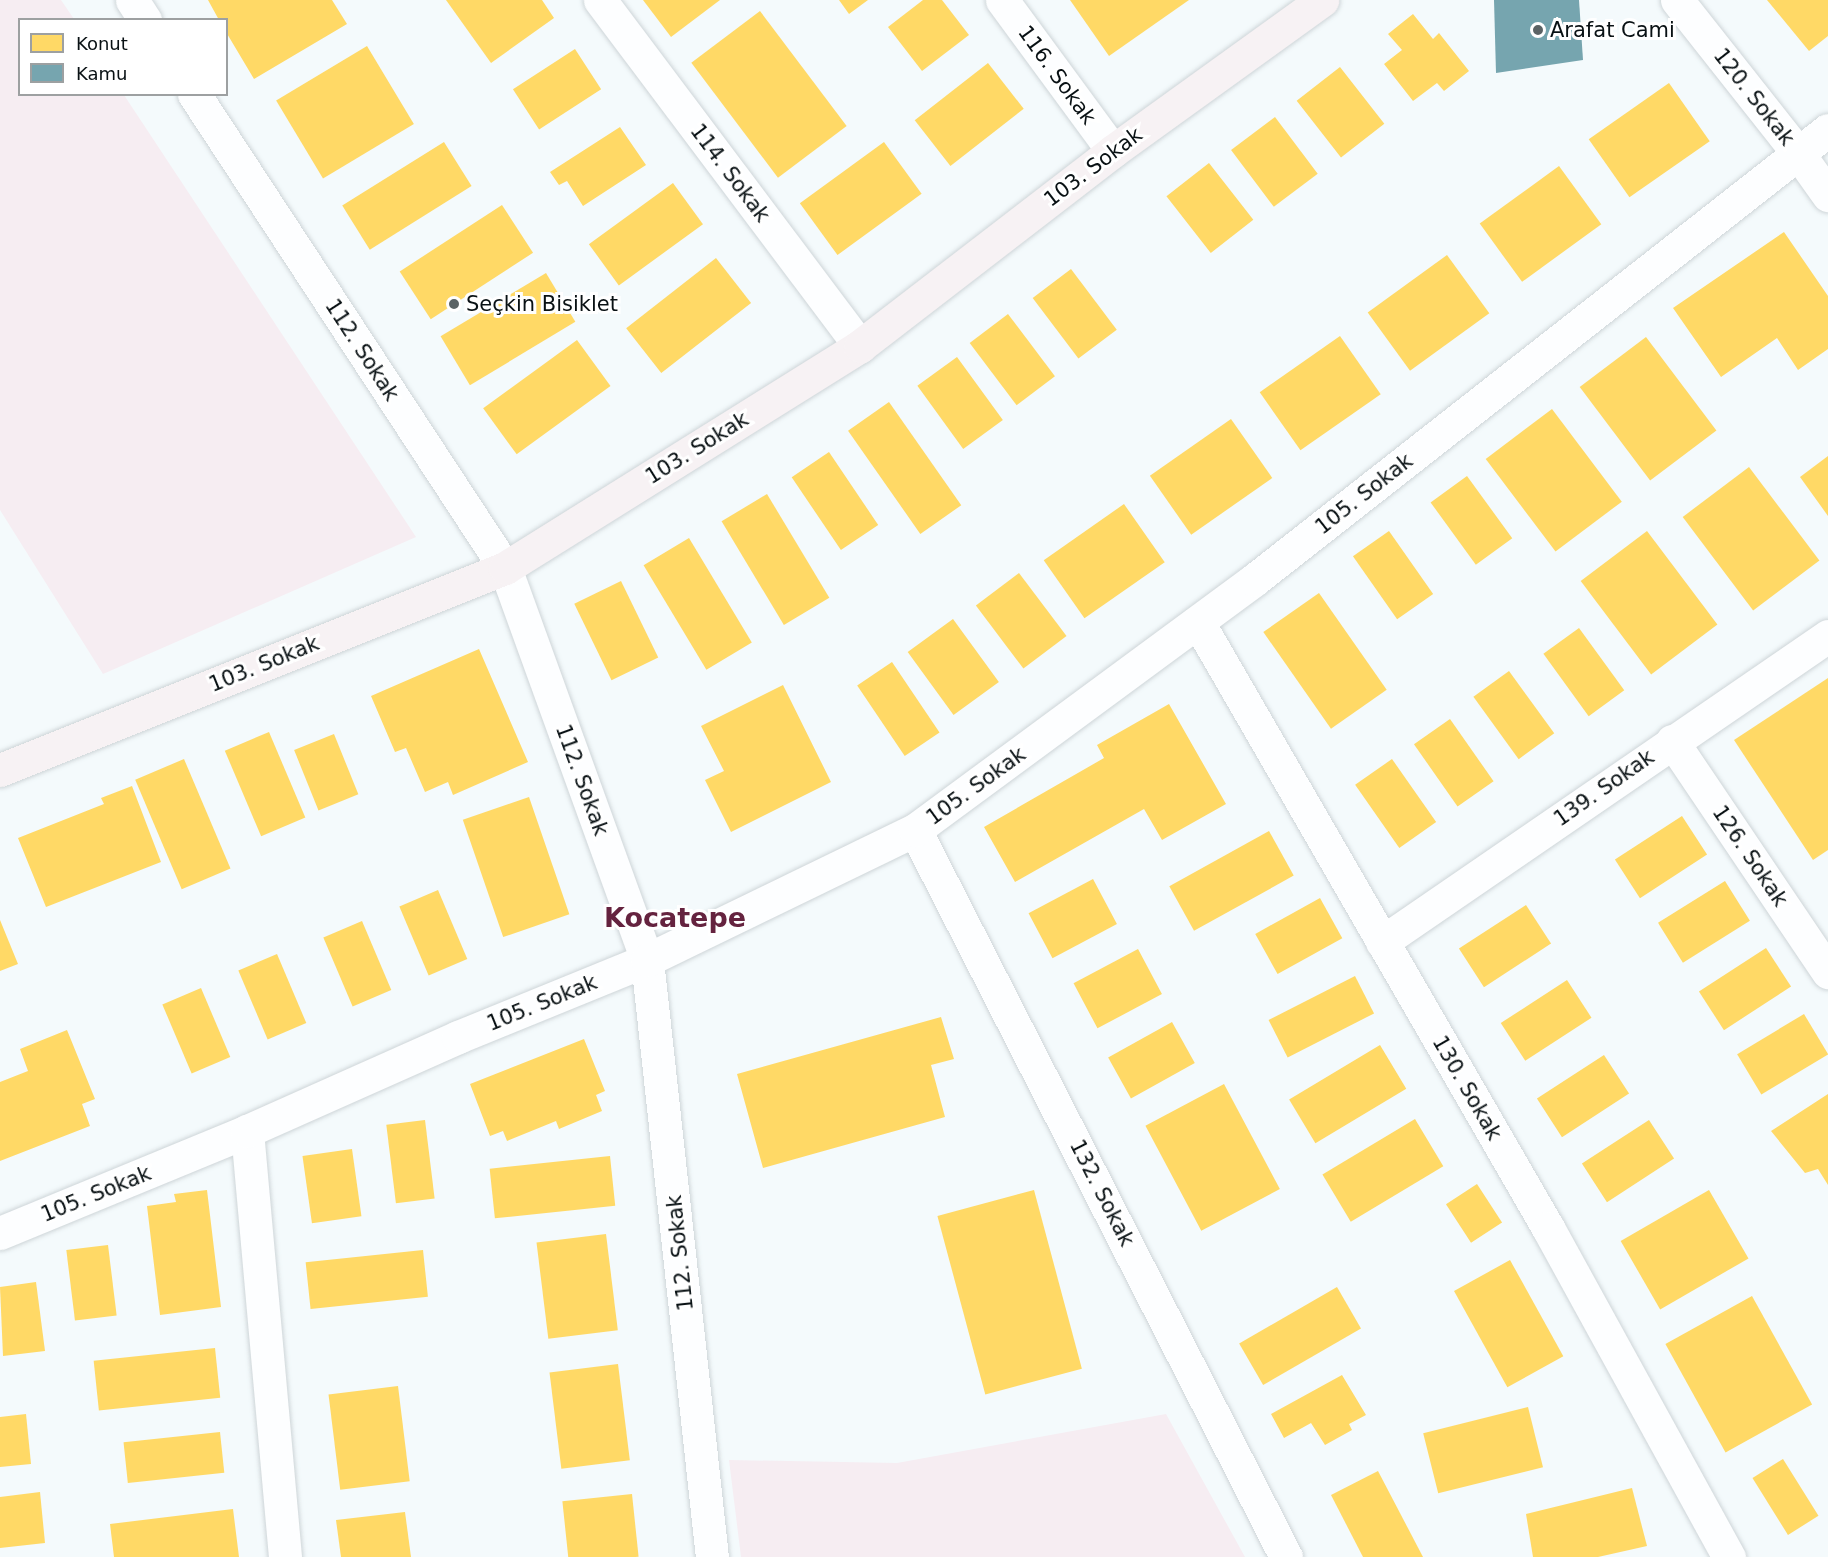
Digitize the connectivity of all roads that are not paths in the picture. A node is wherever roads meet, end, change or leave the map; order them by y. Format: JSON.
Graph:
{"nodes":[{"id":1,"x":132,"y":0,"type":"edge"},
{"id":2,"x":600,"y":0,"type":"edge"},
{"id":3,"x":1002,"y":0,"type":"edge"},
{"id":4,"x":1322,"y":0,"type":"edge"},
{"id":5,"x":1677,"y":0,"type":"edge"},
{"id":6,"x":144,"y":18,"type":"edge"},
{"id":7,"x":195,"y":96,"type":"edge"},
{"id":8,"x":1828,"y":130,"type":"edge"},
{"id":9,"x":1113,"y":151,"type":"junction"},
{"id":10,"x":1798,"y":153,"type":"junction"},
{"id":11,"x":1828,"y":195,"type":"edge"},
{"id":12,"x":860,"y":346,"type":"junction"},
{"id":13,"x":505,"y":568,"type":"junction"},
{"id":14,"x":1198,"y":622,"type":"junction"},
{"id":15,"x":1828,"y":636,"type":"edge"},
{"id":16,"x":1672,"y":741,"type":"junction"},
{"id":17,"x":0,"y":770,"type":"edge"},
{"id":18,"x":915,"y":830,"type":"junction"},
{"id":19,"x":1382,"y":942,"type":"junction"},
{"id":20,"x":647,"y":960,"type":"junction"},
{"id":21,"x":1828,"y":972,"type":"edge"},
{"id":22,"x":247,"y":1131,"type":"junction"},
{"id":23,"x":0,"y":1233,"type":"edge"},
{"id":24,"x":285,"y":1557,"type":"edge"},
{"id":25,"x":712,"y":1557,"type":"edge"},
{"id":26,"x":1286,"y":1557,"type":"edge"},
{"id":27,"x":1729,"y":1557,"type":"edge"}],
"edges":[{"from":1,"to":6,"type":"street"},
{"from":2,"to":12,"type":"street","name":"114. Sokak"},
{"from":3,"to":9,"type":"street","name":"116. Sokak"},
{"from":4,"to":9,"type":"main road","name":"103. Sokak"},
{"from":5,"to":10,"type":"street","name":"120. Sokak"},
{"from":7,"to":13,"type":"street","name":"112. Sokak"},
{"from":8,"to":10,"type":"street","name":"105. Sokak"},
{"from":9,"to":12,"type":"main road","name":"103. Sokak"},
{"from":10,"to":11,"type":"street","name":"120. Sokak"},
{"from":10,"to":14,"type":"street","name":"105. Sokak"},
{"from":12,"to":13,"type":"main road","name":"103. Sokak"},
{"from":13,"to":17,"type":"main road","name":"103. Sokak"},
{"from":13,"to":20,"type":"street","name":"112. Sokak"},
{"from":14,"to":18,"type":"street","name":"105. Sokak"},
{"from":14,"to":19,"type":"street","name":"130. Sokak"},
{"from":15,"to":16,"type":"street","name":"139. Sokak"},
{"from":16,"to":19,"type":"street","name":"139. Sokak"},
{"from":16,"to":21,"type":"street","name":"126. Sokak"},
{"from":18,"to":20,"type":"street","name":"105. Sokak"},
{"from":18,"to":26,"type":"street","name":"132. Sokak"},
{"from":19,"to":27,"type":"street","name":"130. Sokak"},
{"from":20,"to":22,"type":"street","name":"105. Sokak"},
{"from":20,"to":25,"type":"street","name":"112. Sokak"},
{"from":22,"to":23,"type":"street","name":"105. Sokak"},
{"from":22,"to":24,"type":"street"}]}
